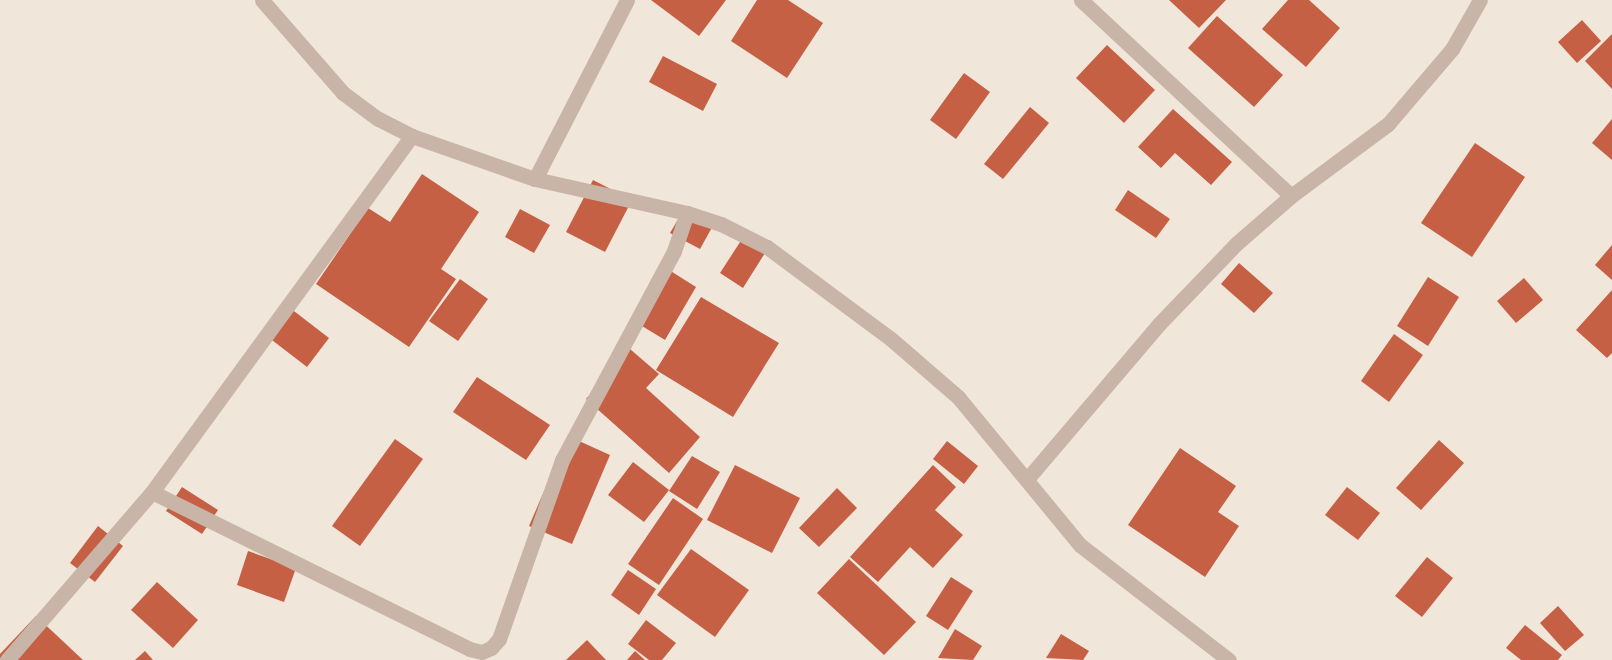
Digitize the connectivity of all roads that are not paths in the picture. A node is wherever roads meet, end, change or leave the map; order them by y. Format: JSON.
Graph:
{"nodes":[{"id":1,"x":262,"y":0,"type":"edge"},
{"id":2,"x":627,"y":0,"type":"edge"},
{"id":3,"x":1081,"y":0,"type":"edge"},
{"id":4,"x":1480,"y":0,"type":"edge"},
{"id":5,"x":412,"y":136,"type":"junction"},
{"id":6,"x":535,"y":179,"type":"junction"},
{"id":7,"x":1292,"y":196,"type":"junction"},
{"id":8,"x":687,"y":213,"type":"junction"},
{"id":9,"x":1028,"y":478,"type":"junction"},
{"id":10,"x":152,"y":492,"type":"junction"},
{"id":11,"x":6,"y":660,"type":"edge"},
{"id":12,"x":1228,"y":660,"type":"edge"}],
"edges":[{"from":1,"to":5,"type":"street"},
{"from":2,"to":6,"type":"street"},
{"from":3,"to":7,"type":"street"},
{"from":4,"to":7,"type":"street"},
{"from":5,"to":6,"type":"street"},
{"from":5,"to":10,"type":"street"},
{"from":6,"to":8,"type":"street"},
{"from":7,"to":9,"type":"street"},
{"from":8,"to":9,"type":"street"},
{"from":8,"to":10,"type":"street"},
{"from":9,"to":12,"type":"street"},
{"from":10,"to":11,"type":"street"}]}
